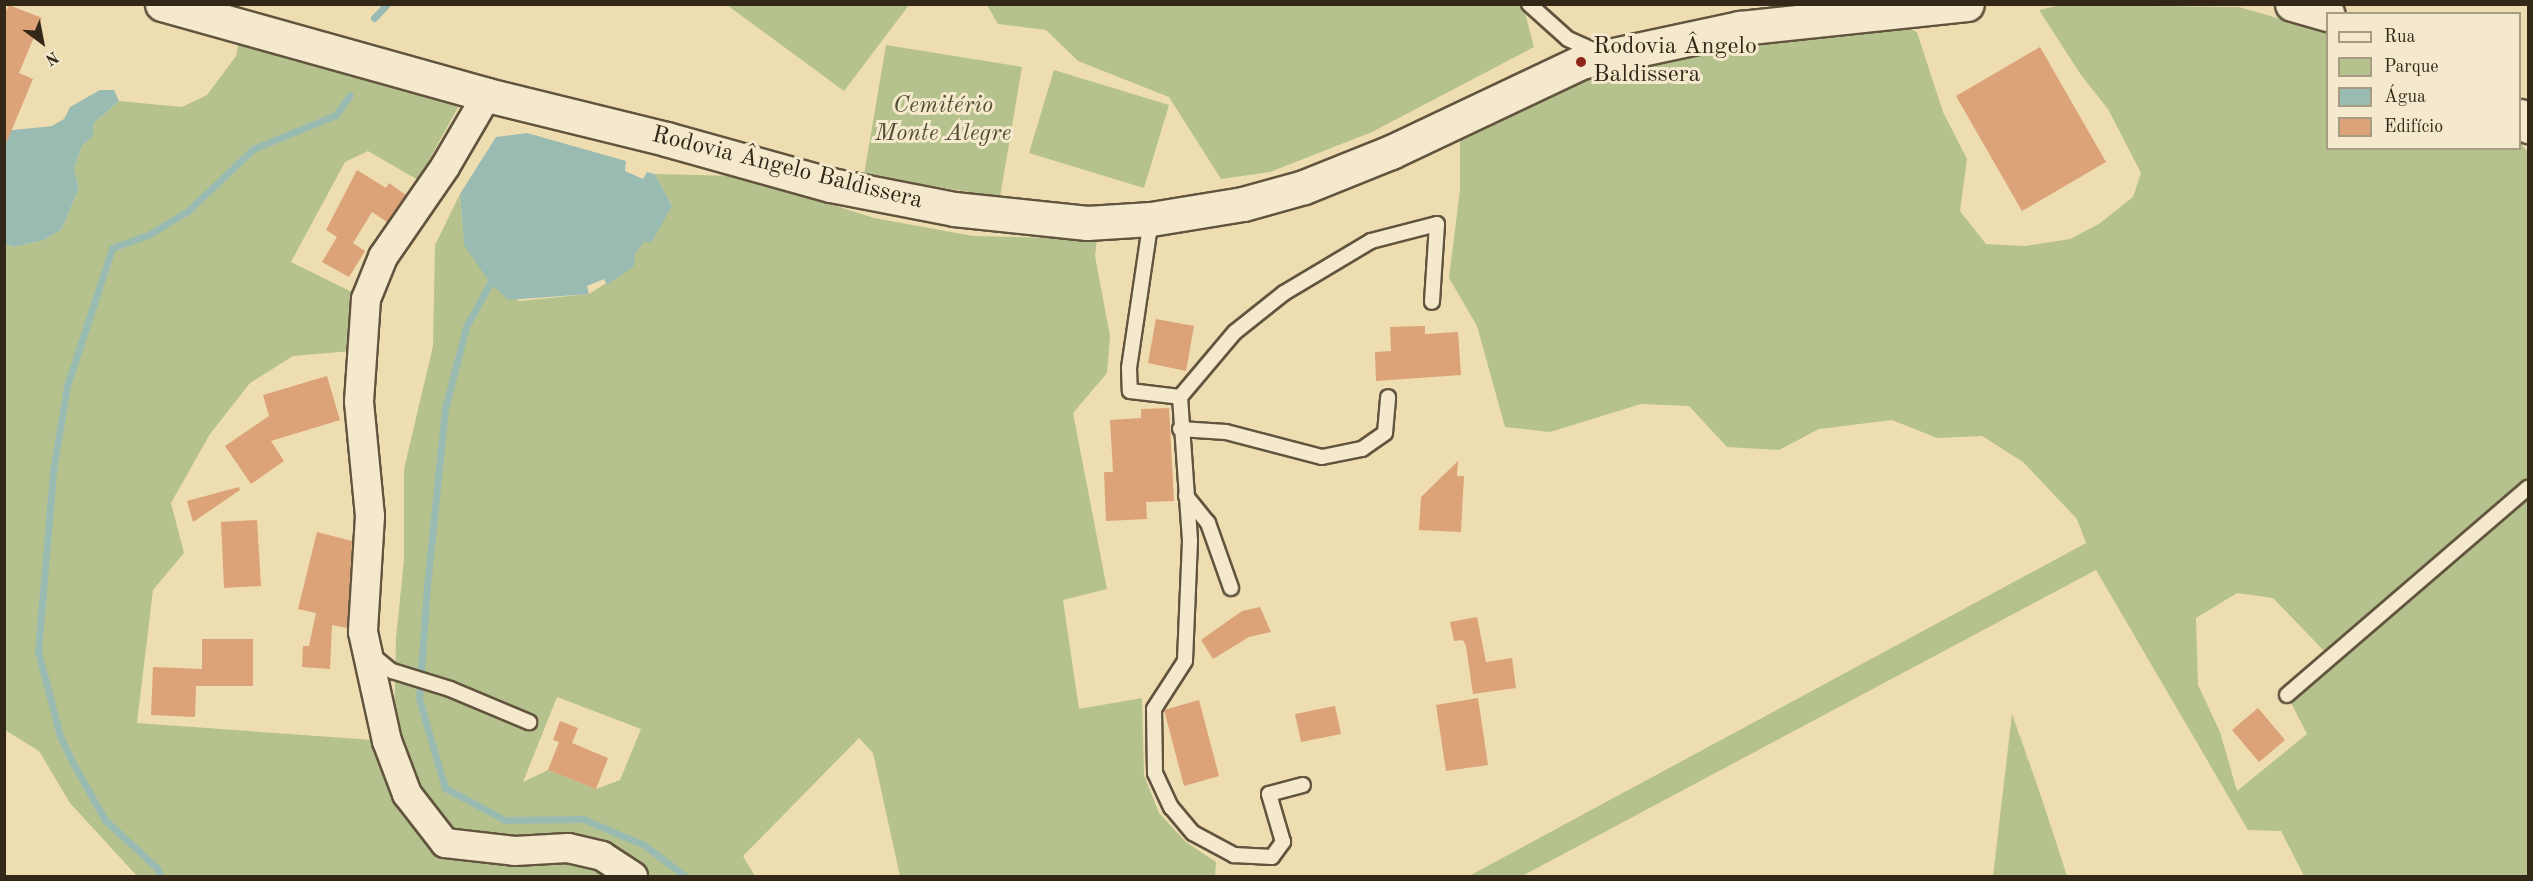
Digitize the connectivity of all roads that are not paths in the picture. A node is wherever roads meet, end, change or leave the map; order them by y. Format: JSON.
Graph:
{"nodes":[{"id":1,"x":162,"y":4,"type":"edge"},
{"id":2,"x":1529,"y":4,"type":"edge"},
{"id":3,"x":1967,"y":4,"type":"edge"},
{"id":4,"x":2292,"y":4,"type":"edge"},
{"id":5,"x":1829,"y":10,"type":"edge"},
{"id":6,"x":2326,"y":13,"type":"edge"},
{"id":7,"x":1608,"y":56,"type":"junction"},
{"id":8,"x":487,"y":95,"type":"junction"},
{"id":9,"x":1151,"y":219,"type":"junction"},
{"id":10,"x":1432,"y":302,"type":"dead end"},
{"id":11,"x":1180,"y":397,"type":"junction"},
{"id":12,"x":1388,"y":397,"type":"dead end"},
{"id":13,"x":1180,"y":429,"type":"junction"},
{"id":14,"x":2529,"y":488,"type":"edge"},
{"id":15,"x":1186,"y":496,"type":"junction"},
{"id":16,"x":1231,"y":588,"type":"dead end"},
{"id":17,"x":368,"y":652,"type":"junction"},
{"id":18,"x":2287,"y":695,"type":"dead end"},
{"id":19,"x":530,"y":722,"type":"dead end"},
{"id":20,"x":1303,"y":785,"type":"dead end"},
{"id":21,"x":633,"y":876,"type":"edge"}],
"edges":[{"from":1,"to":8,"type":"street","name":"Rodovia Ângelo Baldissera"},
{"from":2,"to":7,"type":"lane"},
{"from":3,"to":5,"type":"street","name":"Rodovia Ângelo Baldissera"},
{"from":4,"to":6,"type":"street"},
{"from":5,"to":7,"type":"street","name":"Rodovia Ângelo Baldissera"},
{"from":7,"to":9,"type":"street","name":"Rodovia Ângelo Baldissera"},
{"from":8,"to":9,"type":"street","name":"Rodovia Ângelo Baldissera"},
{"from":8,"to":17,"type":"street"},
{"from":9,"to":11,"type":"lane"},
{"from":10,"to":11,"type":"lane"},
{"from":11,"to":13,"type":"lane"},
{"from":12,"to":13,"type":"lane"},
{"from":13,"to":15,"type":"lane"},
{"from":14,"to":18,"type":"lane"},
{"from":15,"to":16,"type":"lane"},
{"from":15,"to":20,"type":"lane"},
{"from":17,"to":19,"type":"lane"},
{"from":17,"to":21,"type":"street"}]}
